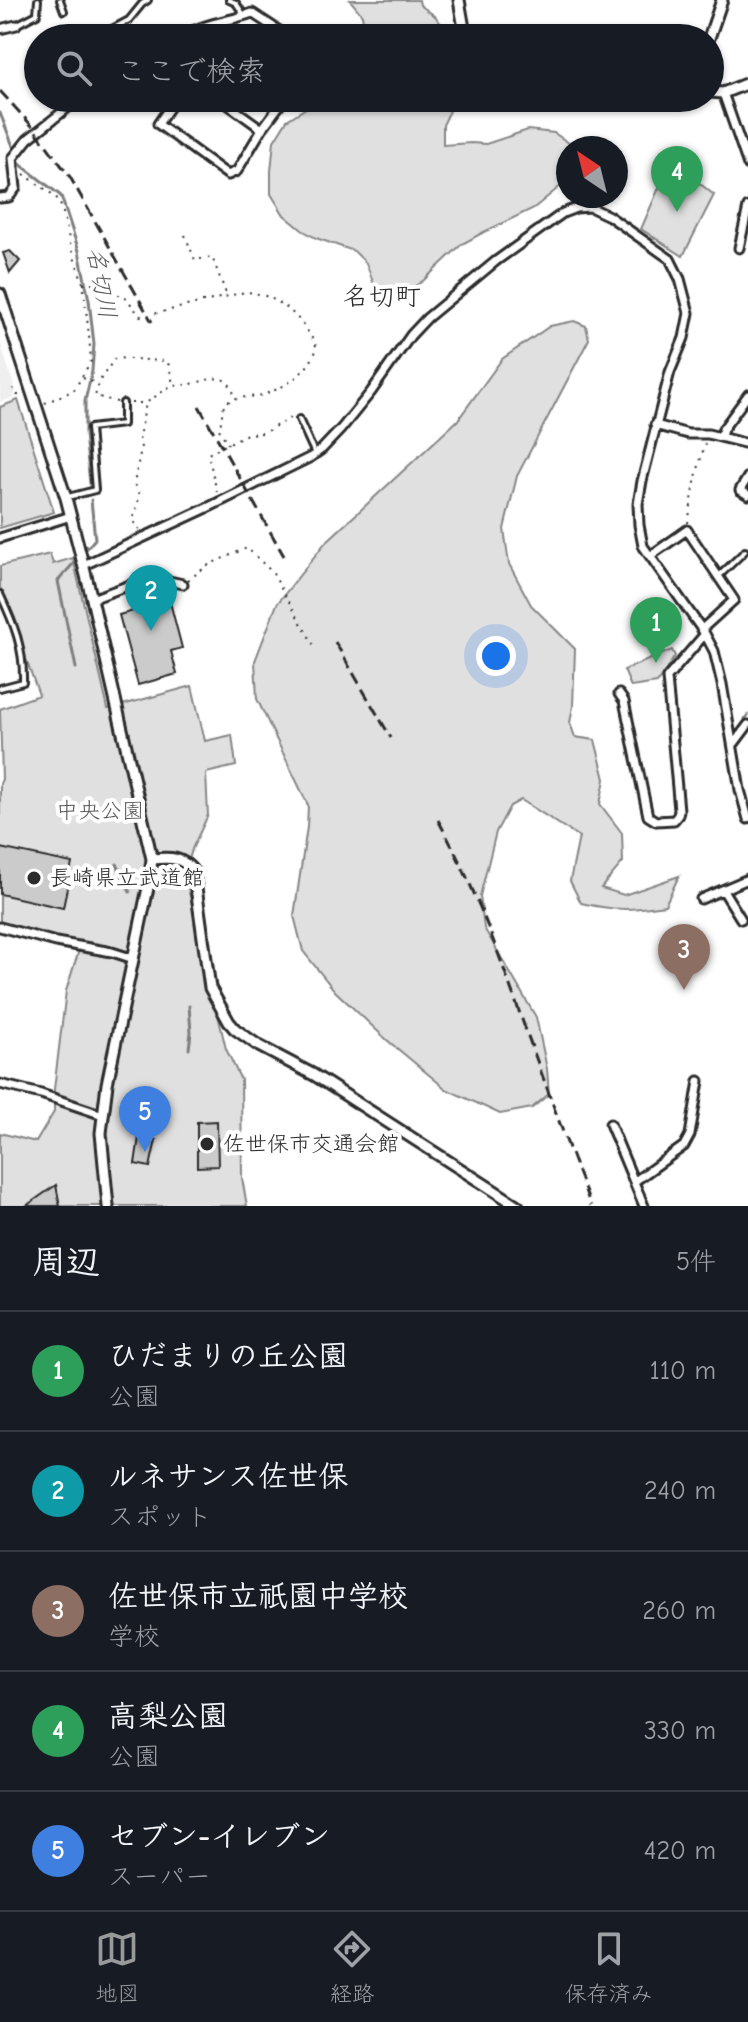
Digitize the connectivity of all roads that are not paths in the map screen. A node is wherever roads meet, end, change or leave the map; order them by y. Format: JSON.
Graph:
{"nodes":[{"id":1,"x":38,"y":0,"type":"edge"},
{"id":2,"x":60,"y":0,"type":"edge"},
{"id":3,"x":148,"y":0,"type":"edge"},
{"id":4,"x":229,"y":0,"type":"edge"},
{"id":5,"x":459,"y":0,"type":"edge"},
{"id":6,"x":722,"y":0,"type":"edge"},
{"id":7,"x":64,"y":11,"type":"dead end"},
{"id":8,"x":245,"y":16,"type":"junction"},
{"id":9,"x":120,"y":24,"type":"edge"},
{"id":10,"x":214,"y":24,"type":"edge"},
{"id":11,"x":269,"y":24,"type":"edge"},
{"id":12,"x":463,"y":24,"type":"edge"},
{"id":13,"x":714,"y":24,"type":"edge"},
{"id":14,"x":16,"y":25,"type":"joint"},
{"id":15,"x":0,"y":29,"type":"edge"},
{"id":16,"x":748,"y":83,"type":"edge"},
{"id":17,"x":724,"y":93,"type":"edge"},
{"id":18,"x":724,"y":96,"type":"edge"},
{"id":19,"x":62,"y":112,"type":"edge"},
{"id":20,"x":166,"y":112,"type":"edge"},
{"id":21,"x":238,"y":112,"type":"edge"},
{"id":22,"x":275,"y":112,"type":"edge"},
{"id":23,"x":262,"y":129,"type":"junction"},
{"id":24,"x":748,"y":165,"type":"edge"},
{"id":25,"x":0,"y":198,"type":"edge"},
{"id":26,"x":748,"y":207,"type":"edge"},
{"id":27,"x":739,"y":248,"type":"dead end"},
{"id":28,"x":0,"y":294,"type":"edge"},
{"id":29,"x":748,"y":395,"type":"edge"},
{"id":30,"x":123,"y":403,"type":"road end"},
{"id":31,"x":299,"y":419,"type":"road end"},
{"id":32,"x":655,"y":425,"type":"junction"},
{"id":33,"x":721,"y":437,"type":"junction"},
{"id":34,"x":748,"y":444,"type":"edge"},
{"id":35,"x":315,"y":454,"type":"junction"},
{"id":36,"x":748,"y":477,"type":"edge"},
{"id":37,"x":748,"y":495,"type":"edge"},
{"id":38,"x":66,"y":498,"type":"junction"},
{"id":39,"x":71,"y":516,"type":"junction"},
{"id":40,"x":0,"y":538,"type":"edge"},
{"id":41,"x":745,"y":551,"type":"dead end"},
{"id":42,"x":650,"y":556,"type":"junction"},
{"id":43,"x":83,"y":564,"type":"junction"},
{"id":44,"x":717,"y":578,"type":"junction"},
{"id":45,"x":183,"y":584,"type":"road end"},
{"id":46,"x":0,"y":594,"type":"edge"},
{"id":47,"x":92,"y":599,"type":"junction"},
{"id":48,"x":704,"y":631,"type":"junction"},
{"id":49,"x":0,"y":688,"type":"edge"},
{"id":50,"x":619,"y":694,"type":"dead end"},
{"id":51,"x":748,"y":725,"type":"edge"},
{"id":52,"x":733,"y":745,"type":"junction"},
{"id":53,"x":748,"y":819,"type":"edge"},
{"id":54,"x":152,"y":859,"type":"junction"},
{"id":55,"x":748,"y":879,"type":"edge"},
{"id":56,"x":723,"y":890,"type":"junction"},
{"id":57,"x":701,"y":899,"type":"dead end"},
{"id":58,"x":741,"y":919,"type":"dead end"},
{"id":59,"x":0,"y":927,"type":"edge"},
{"id":60,"x":134,"y":959,"type":"junction"},
{"id":61,"x":699,"y":1081,"type":"dead end"},
{"id":62,"x":0,"y":1084,"type":"edge"},
{"id":63,"x":103,"y":1115,"type":"junction"},
{"id":64,"x":610,"y":1124,"type":"dead end"},
{"id":65,"x":635,"y":1181,"type":"junction"},
{"id":66,"x":108,"y":1206,"type":"edge"},
{"id":67,"x":518,"y":1206,"type":"edge"},
{"id":68,"x":644,"y":1206,"type":"edge"}],
"edges":[{"from":1,"to":14,"type":"lane"},
{"from":2,"to":7,"type":"lane"},
{"from":3,"to":9,"type":"lane"},
{"from":4,"to":8,"type":"lane"},
{"from":5,"to":12,"type":"street"},
{"from":6,"to":13,"type":"street"},
{"from":8,"to":10,"type":"street"},
{"from":8,"to":11,"type":"street"},
{"from":14,"to":15,"type":"street"},
{"from":16,"to":17,"type":"street"},
{"from":18,"to":24,"type":"street"},
{"from":19,"to":25,"type":"street"},
{"from":20,"to":23,"type":"street"},
{"from":21,"to":23,"type":"street"},
{"from":22,"to":23,"type":"street"},
{"from":26,"to":27,"type":"street"},
{"from":28,"to":38,"type":"street"},
{"from":29,"to":33,"type":"street"},
{"from":30,"to":38,"type":"lane"},
{"from":31,"to":35,"type":"lane"},
{"from":32,"to":33,"type":"street"},
{"from":32,"to":35,"type":"street"},
{"from":32,"to":42,"type":"street"},
{"from":33,"to":34,"type":"street"},
{"from":35,"to":43,"type":"street"},
{"from":36,"to":37,"type":"street"},
{"from":38,"to":39,"type":"street"},
{"from":39,"to":40,"type":"street"},
{"from":39,"to":43,"type":"street"},
{"from":41,"to":44,"type":"lane"},
{"from":42,"to":44,"type":"street"},
{"from":42,"to":48,"type":"street"},
{"from":43,"to":47,"type":"street"},
{"from":44,"to":48,"type":"street"},
{"from":45,"to":47,"type":"street"},
{"from":46,"to":49,"type":"lane"},
{"from":47,"to":54,"type":"street"},
{"from":48,"to":50,"type":"street"},
{"from":48,"to":52,"type":"street"},
{"from":51,"to":52,"type":"street"},
{"from":52,"to":53,"type":"street"},
{"from":54,"to":60,"type":"street"},
{"from":54,"to":67,"type":"street"},
{"from":55,"to":56,"type":"street"},
{"from":56,"to":57,"type":"street"},
{"from":56,"to":58,"type":"street"},
{"from":59,"to":60,"type":"street"},
{"from":60,"to":63,"type":"street"},
{"from":61,"to":65,"type":"street"},
{"from":62,"to":63,"type":"street"},
{"from":63,"to":66,"type":"street"},
{"from":64,"to":65,"type":"street"},
{"from":65,"to":68,"type":"street"}]}
